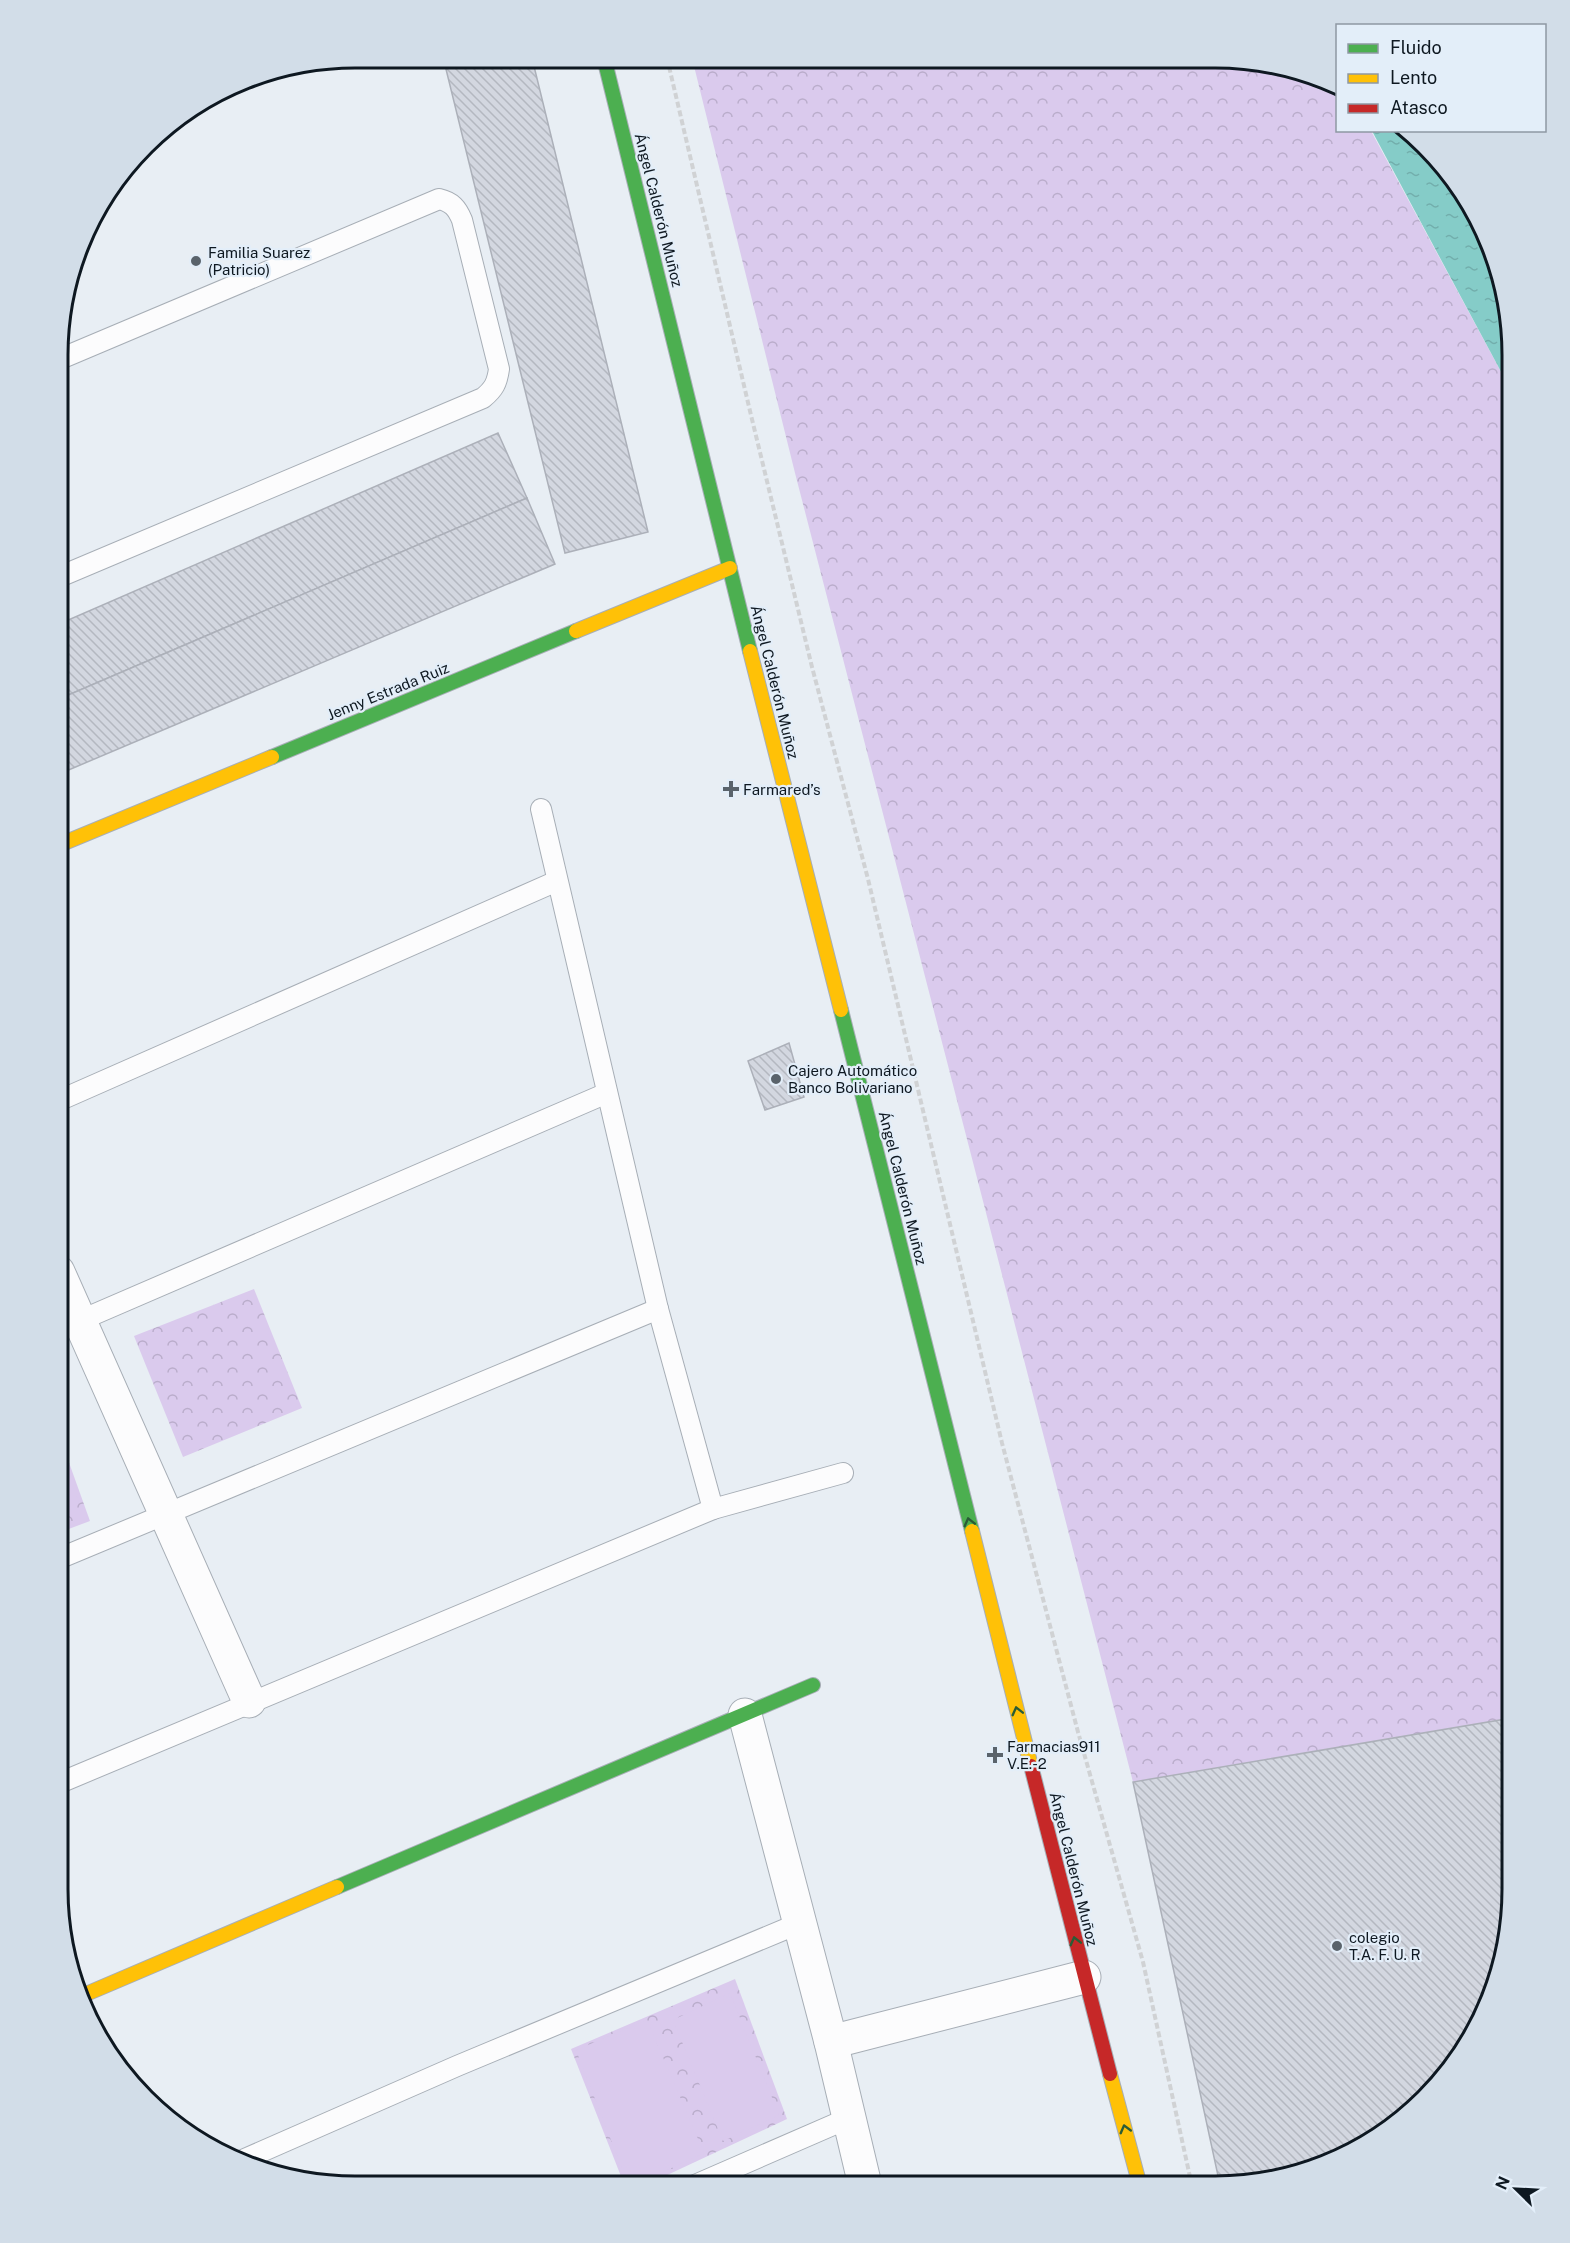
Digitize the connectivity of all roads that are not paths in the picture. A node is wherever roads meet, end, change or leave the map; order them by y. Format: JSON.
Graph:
{"nodes":[{"id":1,"x":606,"y":68,"type":"edge"},
{"id":2,"x":68,"y":356,"type":"edge"},
{"id":3,"x":730,"y":568,"type":"junction"},
{"id":4,"x":68,"y":573,"type":"edge"},
{"id":5,"x":541,"y":808,"type":"dead end"},
{"id":6,"x":68,"y":841,"type":"edge"},
{"id":7,"x":557,"y":881,"type":"junction"},
{"id":8,"x":608,"y":1093,"type":"junction"},
{"id":9,"x":68,"y":1097,"type":"edge"},
{"id":10,"x":658,"y":1309,"type":"junction"},
{"id":11,"x":69,"y":1326,"type":"edge"},
{"id":12,"x":843,"y":1473,"type":"dead end"},
{"id":13,"x":713,"y":1509,"type":"junction"},
{"id":14,"x":166,"y":1514,"type":"junction"},
{"id":15,"x":68,"y":1554,"type":"edge"},
{"id":16,"x":813,"y":1685,"type":"dead end"},
{"id":17,"x":249,"y":1701,"type":"junction"},
{"id":18,"x":745,"y":1715,"type":"junction"},
{"id":19,"x":68,"y":1779,"type":"edge"},
{"id":20,"x":800,"y":1923,"type":"junction"},
{"id":21,"x":1084,"y":1977,"type":"junction"},
{"id":22,"x":87,"y":1993,"type":"edge"},
{"id":23,"x":831,"y":2042,"type":"junction"},
{"id":24,"x":849,"y":2118,"type":"junction"},
{"id":25,"x":251,"y":2156,"type":"edge"},
{"id":26,"x":716,"y":2176,"type":"edge"},
{"id":27,"x":863,"y":2176,"type":"edge"},
{"id":28,"x":1137,"y":2176,"type":"edge"}],
"edges":[{"from":1,"to":3,"type":"street","name":"Ángel Calderón Muñoz"},
{"from":2,"to":4,"type":"lane"},
{"from":3,"to":6,"type":"street","name":"Jenny Estrada Ruiz"},
{"from":21,"to":3,"type":"street","name":"Ángel Calderón Muñoz","one_way":true},
{"from":5,"to":7,"type":"lane"},
{"from":7,"to":8,"type":"lane"},
{"from":7,"to":9,"type":"lane"},
{"from":8,"to":10,"type":"lane"},
{"from":8,"to":11,"type":"lane"},
{"from":10,"to":13,"type":"lane"},
{"from":10,"to":14,"type":"lane"},
{"from":11,"to":14,"type":"street"},
{"from":12,"to":13,"type":"lane"},
{"from":13,"to":17,"type":"lane"},
{"from":14,"to":15,"type":"lane"},
{"from":14,"to":17,"type":"street"},
{"from":16,"to":18,"type":"street"},
{"from":17,"to":19,"type":"lane"},
{"from":18,"to":20,"type":"street"},
{"from":18,"to":22,"type":"street"},
{"from":20,"to":23,"type":"street"},
{"from":20,"to":25,"type":"lane"},
{"from":21,"to":23,"type":"street"},
{"from":28,"to":21,"type":"street","name":"Ángel Calderón Muñoz","one_way":true},
{"from":23,"to":24,"type":"street"},
{"from":24,"to":26,"type":"lane"},
{"from":24,"to":27,"type":"street"}]}
